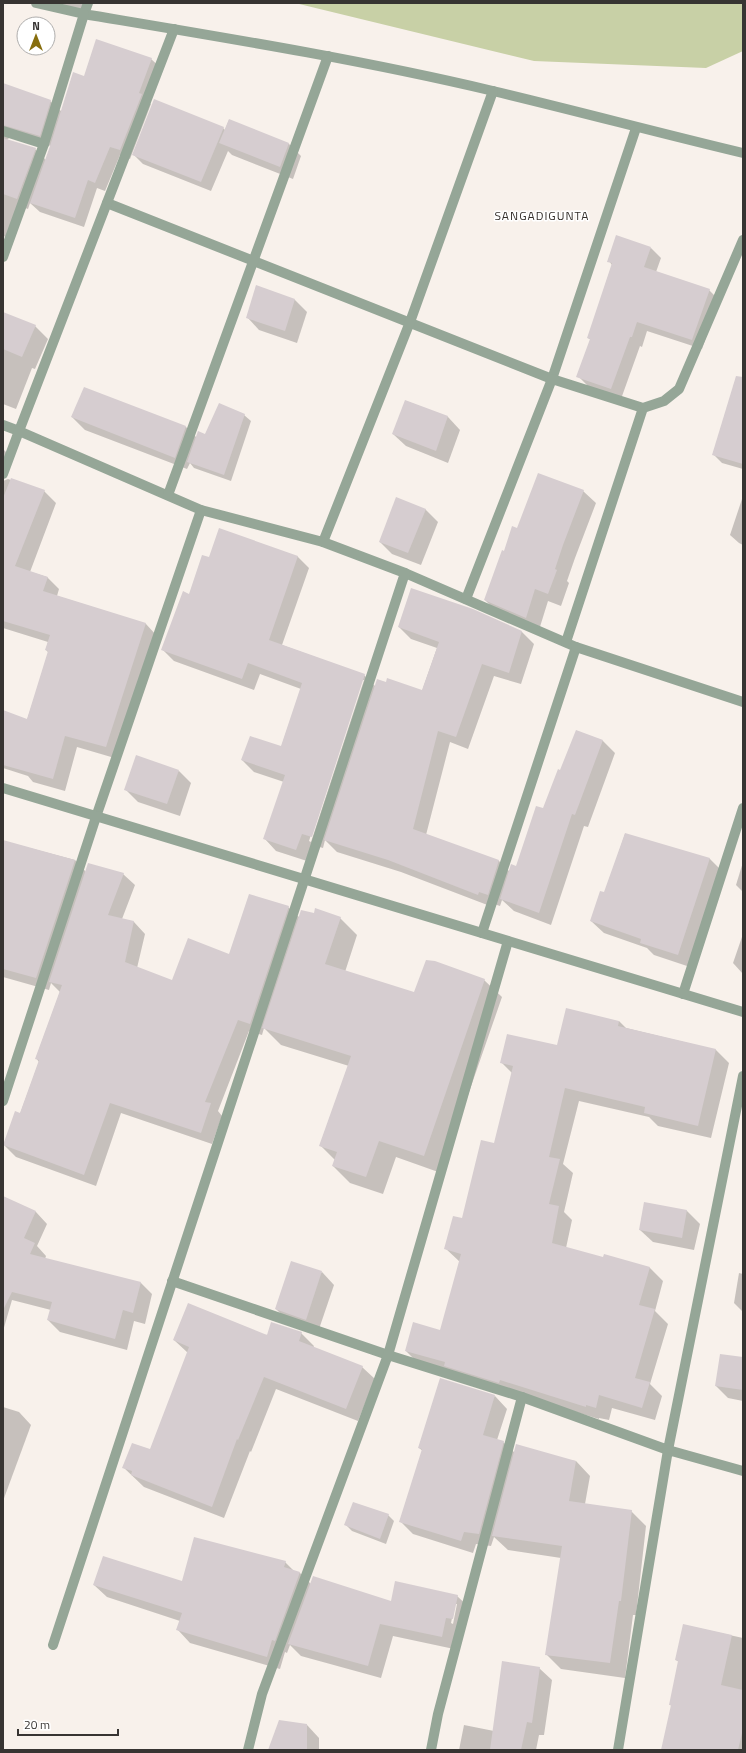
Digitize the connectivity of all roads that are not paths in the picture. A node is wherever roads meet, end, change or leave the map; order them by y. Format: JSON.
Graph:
{"nodes":[{"id":1,"x":36,"y":3,"type":"edge"},
{"id":2,"x":88,"y":3,"type":"edge"},
{"id":3,"x":84,"y":14,"type":"junction"},
{"id":4,"x":174,"y":29,"type":"junction"},
{"id":5,"x":328,"y":56,"type":"junction"},
{"id":6,"x":493,"y":90,"type":"junction"},
{"id":7,"x":636,"y":128,"type":"junction"},
{"id":8,"x":3,"y":131,"type":"edge"},
{"id":9,"x":44,"y":144,"type":"junction"},
{"id":10,"x":743,"y":153,"type":"edge"},
{"id":11,"x":106,"y":203,"type":"junction"},
{"id":12,"x":743,"y":240,"type":"edge"},
{"id":13,"x":6,"y":241,"type":"edge"},
{"id":14,"x":3,"y":257,"type":"edge"},
{"id":15,"x":254,"y":260,"type":"junction"},
{"id":16,"x":410,"y":322,"type":"junction"},
{"id":17,"x":552,"y":379,"type":"junction"},
{"id":18,"x":643,"y":408,"type":"junction"},
{"id":19,"x":3,"y":425,"type":"edge"},
{"id":20,"x":18,"y":431,"type":"junction"},
{"id":21,"x":3,"y":474,"type":"edge"},
{"id":22,"x":168,"y":495,"type":"junction"},
{"id":23,"x":202,"y":510,"type":"junction"},
{"id":24,"x":323,"y":542,"type":"junction"},
{"id":25,"x":405,"y":573,"type":"junction"},
{"id":26,"x":466,"y":599,"type":"junction"},
{"id":27,"x":566,"y":642,"type":"junction"},
{"id":28,"x":576,"y":647,"type":"junction"},
{"id":29,"x":743,"y":702,"type":"edge"},
{"id":30,"x":3,"y":788,"type":"edge"},
{"id":31,"x":743,"y":808,"type":"edge"},
{"id":32,"x":96,"y":817,"type":"junction"},
{"id":33,"x":304,"y":880,"type":"junction"},
{"id":34,"x":482,"y":933,"type":"junction"},
{"id":35,"x":508,"y":941,"type":"junction"},
{"id":36,"x":683,"y":994,"type":"junction"},
{"id":37,"x":743,"y":1012,"type":"edge"},
{"id":38,"x":743,"y":1076,"type":"edge"},
{"id":39,"x":3,"y":1101,"type":"edge"},
{"id":40,"x":172,"y":1281,"type":"junction"},
{"id":41,"x":388,"y":1355,"type":"junction"},
{"id":42,"x":522,"y":1397,"type":"junction"},
{"id":43,"x":668,"y":1450,"type":"junction"},
{"id":44,"x":743,"y":1471,"type":"edge"},
{"id":45,"x":53,"y":1645,"type":"dead end"},
{"id":46,"x":248,"y":1750,"type":"edge"},
{"id":47,"x":431,"y":1750,"type":"edge"},
{"id":48,"x":618,"y":1750,"type":"edge"}],
"edges":[{"from":1,"to":3,"type":"street"},
{"from":2,"to":3,"type":"street"},
{"from":3,"to":4,"type":"street"},
{"from":3,"to":9,"type":"street"},
{"from":4,"to":5,"type":"street"},
{"from":4,"to":11,"type":"street"},
{"from":5,"to":6,"type":"street"},
{"from":5,"to":15,"type":"street"},
{"from":6,"to":7,"type":"street"},
{"from":6,"to":16,"type":"street"},
{"from":7,"to":10,"type":"street"},
{"from":7,"to":17,"type":"street"},
{"from":8,"to":9,"type":"street"},
{"from":9,"to":13,"type":"street"},
{"from":11,"to":15,"type":"street"},
{"from":11,"to":20,"type":"street"},
{"from":12,"to":18,"type":"street"},
{"from":13,"to":14,"type":"street"},
{"from":15,"to":16,"type":"street"},
{"from":15,"to":22,"type":"street"},
{"from":16,"to":17,"type":"street"},
{"from":16,"to":24,"type":"street"},
{"from":17,"to":18,"type":"street"},
{"from":17,"to":26,"type":"street"},
{"from":18,"to":27,"type":"street"},
{"from":19,"to":20,"type":"street"},
{"from":20,"to":21,"type":"street"},
{"from":20,"to":22,"type":"street"},
{"from":22,"to":23,"type":"street"},
{"from":23,"to":24,"type":"street"},
{"from":23,"to":32,"type":"street"},
{"from":24,"to":25,"type":"street"},
{"from":25,"to":26,"type":"street"},
{"from":25,"to":33,"type":"street"},
{"from":26,"to":27,"type":"street"},
{"from":27,"to":28,"type":"street"},
{"from":28,"to":29,"type":"street"},
{"from":28,"to":34,"type":"street"},
{"from":30,"to":32,"type":"street"},
{"from":31,"to":36,"type":"street"},
{"from":32,"to":33,"type":"street"},
{"from":32,"to":39,"type":"street"},
{"from":33,"to":34,"type":"street"},
{"from":33,"to":40,"type":"street"},
{"from":34,"to":35,"type":"street"},
{"from":35,"to":36,"type":"street"},
{"from":35,"to":41,"type":"street"},
{"from":36,"to":37,"type":"street"},
{"from":38,"to":43,"type":"street"},
{"from":40,"to":41,"type":"street"},
{"from":40,"to":45,"type":"street"},
{"from":41,"to":42,"type":"street"},
{"from":41,"to":46,"type":"street"},
{"from":42,"to":43,"type":"street"},
{"from":42,"to":47,"type":"street"},
{"from":43,"to":44,"type":"street"},
{"from":43,"to":48,"type":"street"}]}
